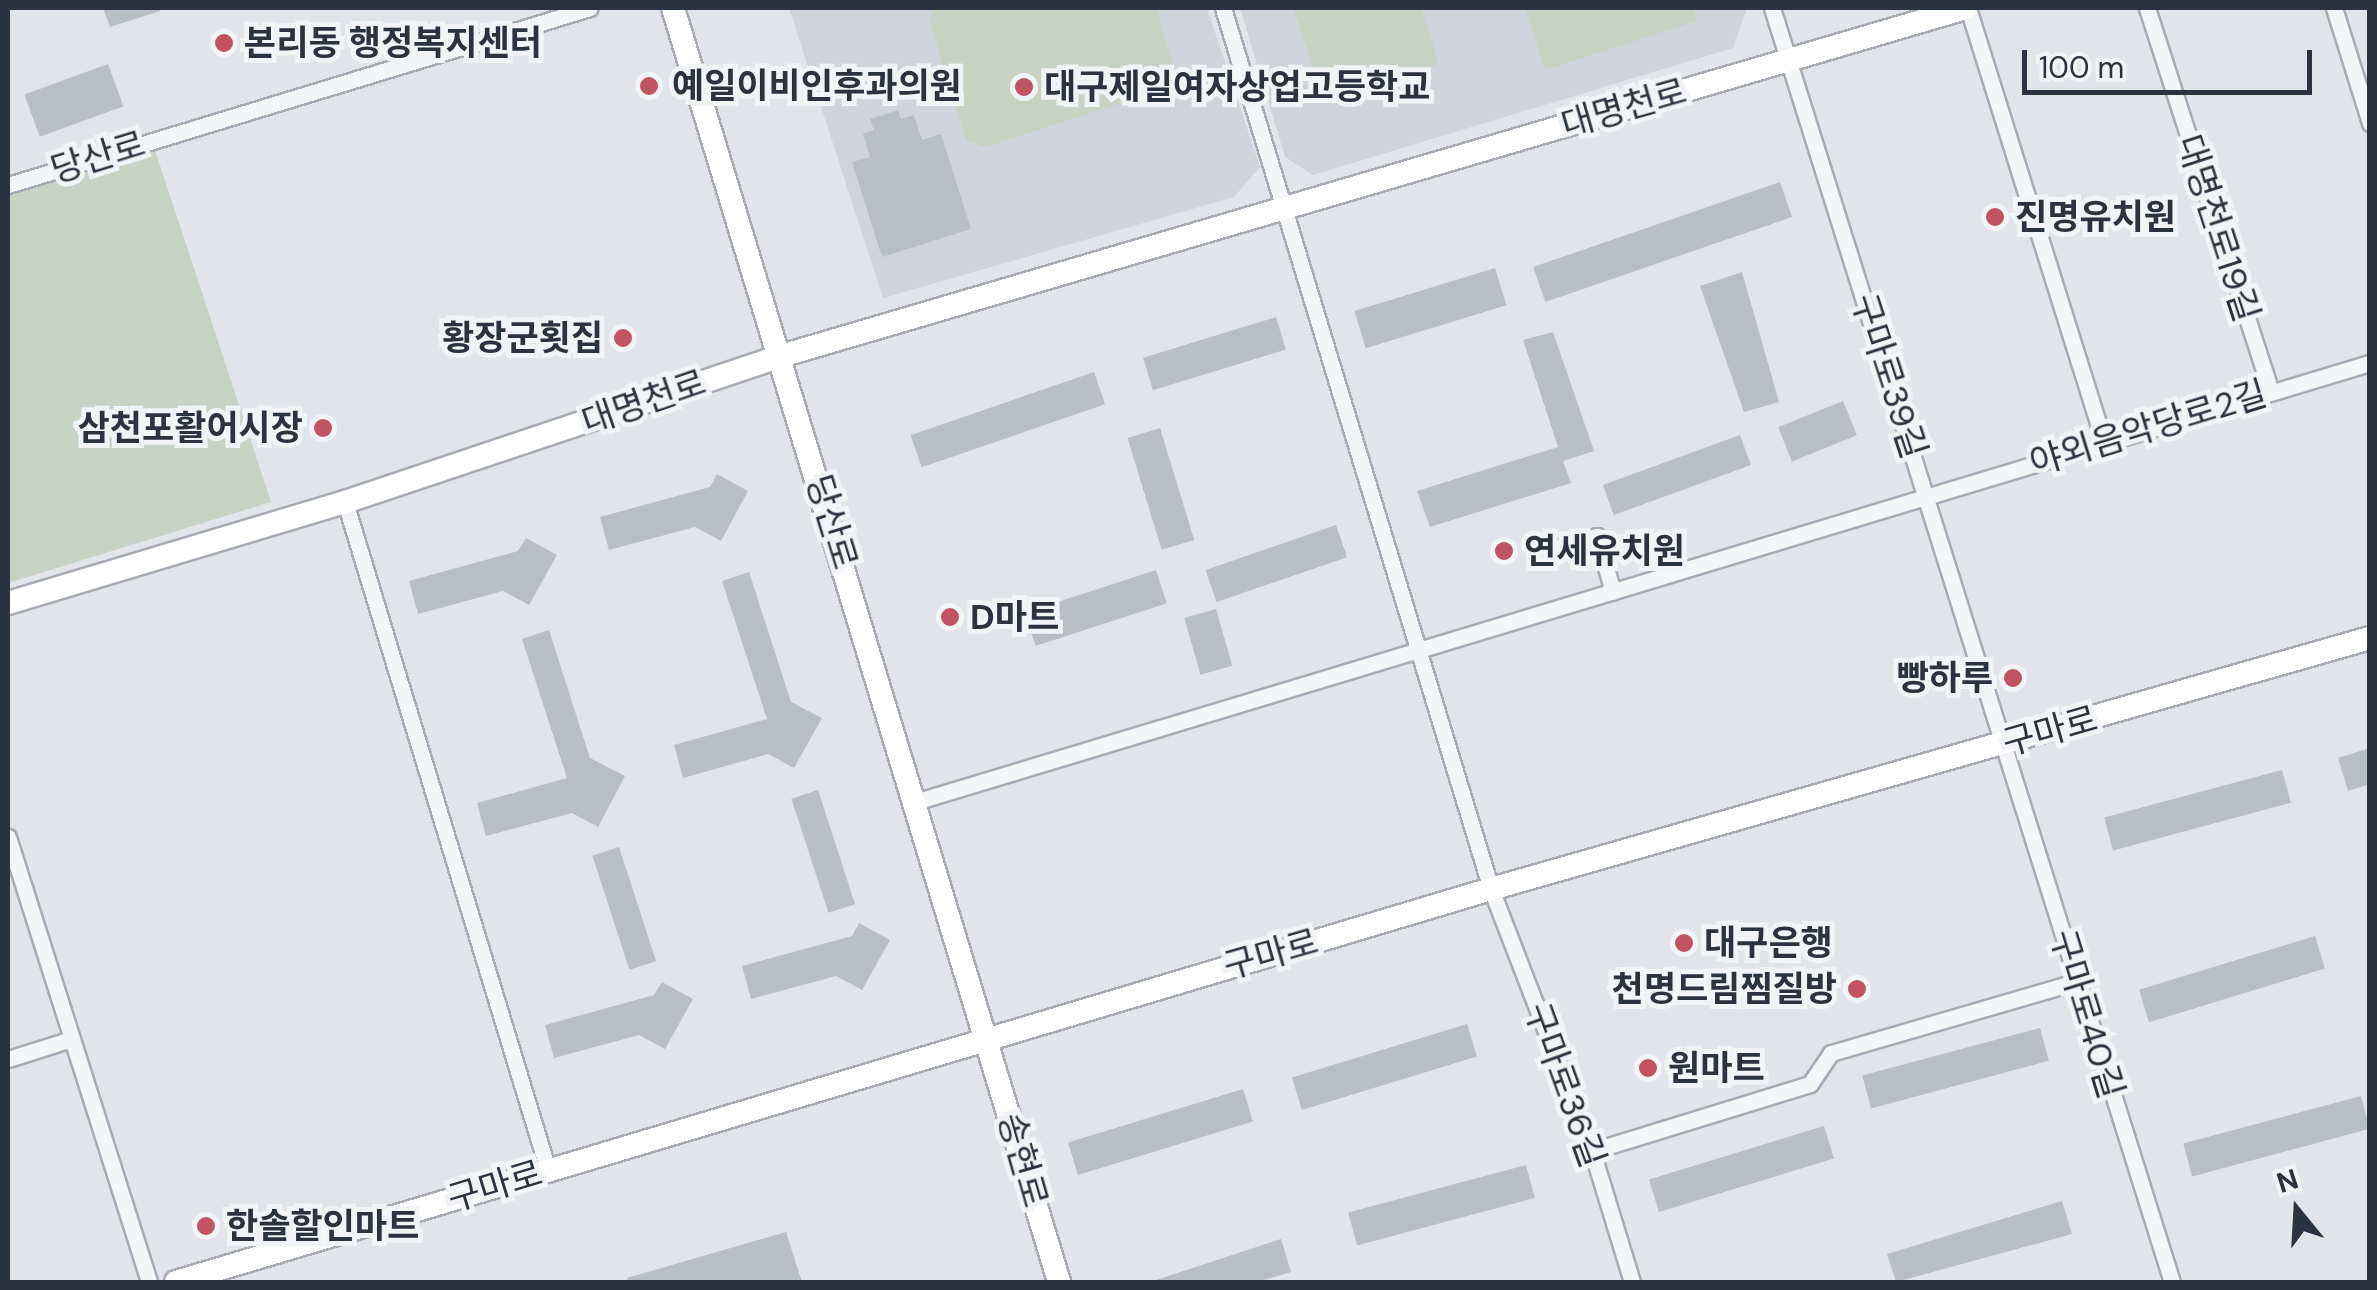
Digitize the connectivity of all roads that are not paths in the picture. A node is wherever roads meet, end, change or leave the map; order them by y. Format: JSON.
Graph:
{"nodes":[{"id":1,"x":590,"y":8,"type":"edge"},
{"id":2,"x":673,"y":8,"type":"edge"},
{"id":3,"x":1223,"y":8,"type":"edge"},
{"id":4,"x":1772,"y":8,"type":"edge"},
{"id":5,"x":1967,"y":8,"type":"edge"},
{"id":6,"x":2147,"y":8,"type":"edge"},
{"id":7,"x":2334,"y":8,"type":"edge"},
{"id":8,"x":1788,"y":60,"type":"junction"},
{"id":9,"x":2370,"y":123,"type":"edge"},
{"id":10,"x":8,"y":184,"type":"edge"},
{"id":11,"x":1282,"y":208,"type":"junction"},
{"id":12,"x":780,"y":356,"type":"junction"},
{"id":13,"x":2370,"y":363,"type":"edge"},
{"id":14,"x":2271,"y":392,"type":"junction"},
{"id":15,"x":2104,"y":442,"type":"junction"},
{"id":16,"x":1927,"y":494,"type":"junction"},
{"id":17,"x":345,"y":502,"type":"junction"},
{"id":18,"x":1557,"y":548,"type":"dead end"},
{"id":19,"x":1613,"y":592,"type":"junction"},
{"id":20,"x":8,"y":603,"type":"edge"},
{"id":21,"x":2370,"y":638,"type":"edge"},
{"id":22,"x":1419,"y":652,"type":"junction"},
{"id":23,"x":2007,"y":744,"type":"junction"},
{"id":24,"x":918,"y":801,"type":"junction"},
{"id":25,"x":8,"y":837,"type":"edge"},
{"id":26,"x":1491,"y":889,"type":"junction"},
{"id":27,"x":2076,"y":982,"type":"junction"},
{"id":28,"x":987,"y":1038,"type":"junction"},
{"id":29,"x":72,"y":1039,"type":"junction"},
{"id":30,"x":8,"y":1059,"type":"edge"},
{"id":31,"x":1592,"y":1152,"type":"junction"},
{"id":32,"x":548,"y":1170,"type":"junction"},
{"id":33,"x":149,"y":1282,"type":"edge"},
{"id":34,"x":176,"y":1282,"type":"edge"},
{"id":35,"x":1059,"y":1282,"type":"edge"},
{"id":36,"x":1632,"y":1282,"type":"edge"},
{"id":37,"x":2172,"y":1282,"type":"edge"}],
"edges":[{"from":1,"to":10,"type":"street","name":"당산로"},
{"from":2,"to":12,"type":"main road","name":"당산로"},
{"from":3,"to":11,"type":"street"},
{"from":4,"to":8,"type":"street","name":"구마로39길"},
{"from":5,"to":8,"type":"main road","name":"대명천로"},
{"from":5,"to":15,"type":"street"},
{"from":6,"to":14,"type":"street","name":"대명천로19길"},
{"from":7,"to":9,"type":"street"},
{"from":8,"to":11,"type":"main road","name":"대명천로"},
{"from":8,"to":16,"type":"street","name":"구마로39길"},
{"from":11,"to":12,"type":"main road","name":"대명천로"},
{"from":11,"to":22,"type":"street","name":"구마로36길"},
{"from":12,"to":17,"type":"main road","name":"대명천로"},
{"from":12,"to":24,"type":"main road","name":"당산로"},
{"from":13,"to":14,"type":"street","name":"야외음악당로2길"},
{"from":14,"to":15,"type":"street","name":"야외음악당로2길"},
{"from":15,"to":16,"type":"street","name":"야외음악당로2길"},
{"from":16,"to":19,"type":"street","name":"야외음악당로2길"},
{"from":16,"to":23,"type":"street","name":"구마로39길"},
{"from":17,"to":20,"type":"main road","name":"대명천로"},
{"from":17,"to":32,"type":"street"},
{"from":18,"to":19,"type":"street"},
{"from":19,"to":22,"type":"street","name":"야외음악당로2길"},
{"from":21,"to":23,"type":"main road","name":"구마로"},
{"from":22,"to":24,"type":"street","name":"야외음악당로2길"},
{"from":22,"to":26,"type":"street","name":"구마로36길"},
{"from":23,"to":26,"type":"main road","name":"구마로"},
{"from":23,"to":27,"type":"street","name":"구마로40길"},
{"from":24,"to":28,"type":"main road","name":"당산로"},
{"from":25,"to":29,"type":"street"},
{"from":26,"to":28,"type":"main road","name":"구마로"},
{"from":26,"to":31,"type":"street","name":"구마로36길"},
{"from":27,"to":31,"type":"street"},
{"from":27,"to":37,"type":"street","name":"구마로40길"},
{"from":28,"to":32,"type":"main road","name":"구마로"},
{"from":28,"to":35,"type":"main road","name":"송현로"},
{"from":29,"to":30,"type":"street"},
{"from":29,"to":33,"type":"street"},
{"from":31,"to":36,"type":"street","name":"구마로36길"},
{"from":32,"to":34,"type":"main road","name":"구마로"}]}
